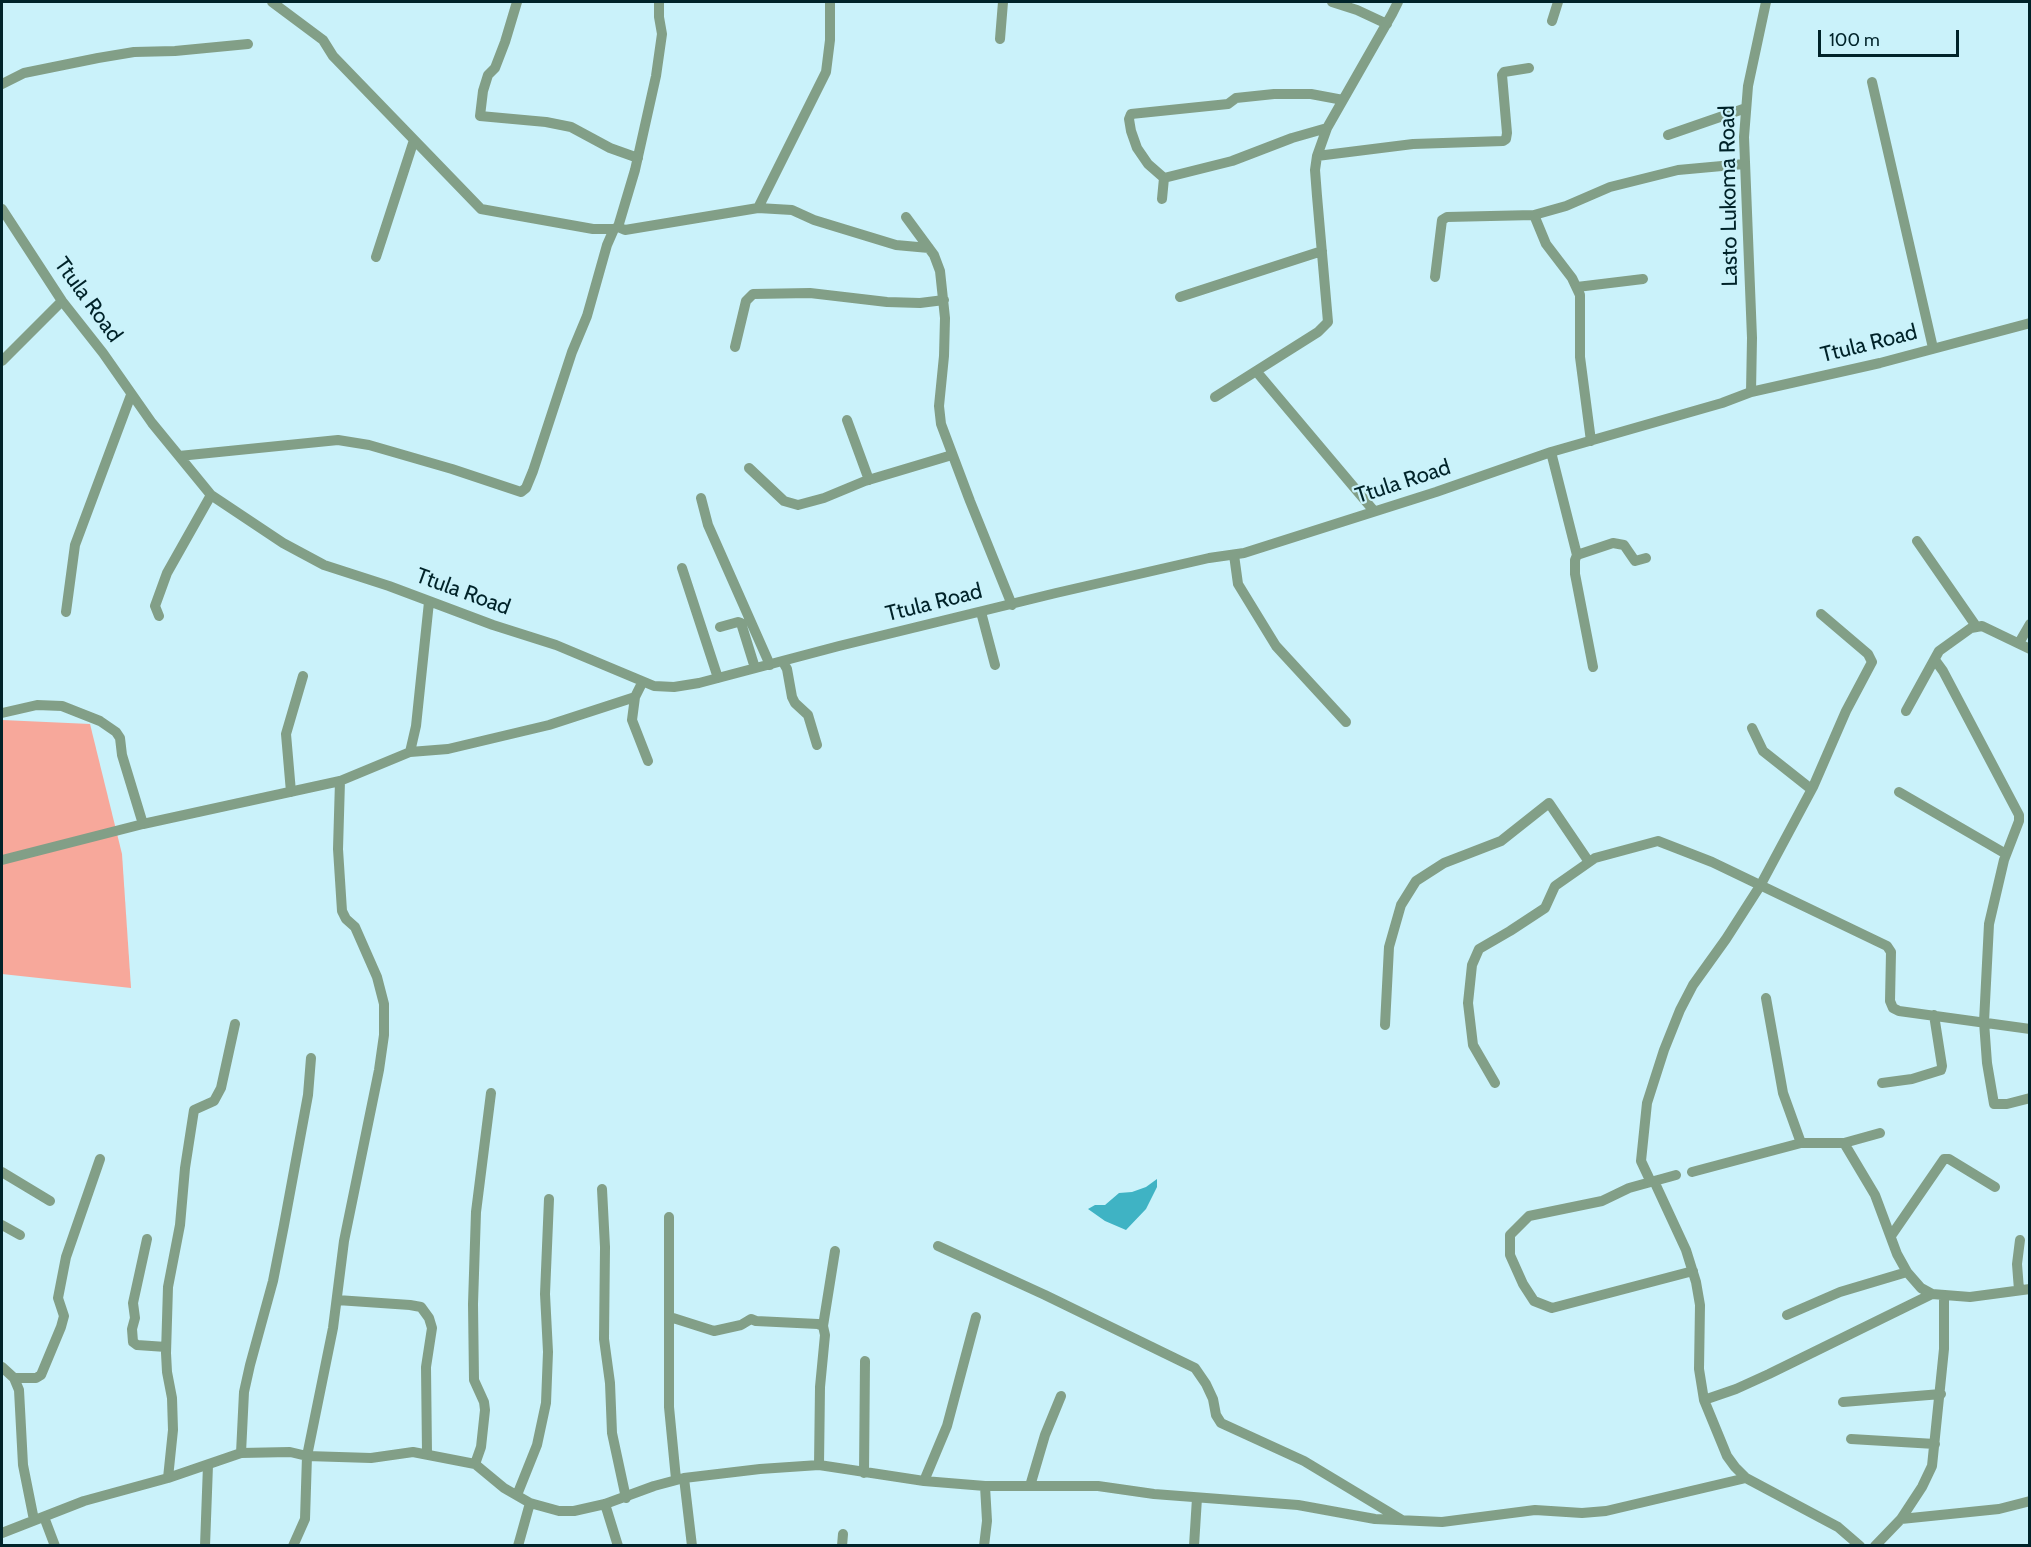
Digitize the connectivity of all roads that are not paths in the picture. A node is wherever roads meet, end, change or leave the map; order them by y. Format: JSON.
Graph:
{"nodes":[{"id":1,"x":272,"y":2,"type":"edge"},
{"id":2,"x":517,"y":2,"type":"edge"},
{"id":3,"x":659,"y":2,"type":"edge"},
{"id":4,"x":830,"y":2,"type":"edge"},
{"id":5,"x":1003,"y":2,"type":"edge"},
{"id":6,"x":1332,"y":2,"type":"edge"},
{"id":7,"x":1398,"y":2,"type":"edge"},
{"id":8,"x":1558,"y":2,"type":"edge"},
{"id":9,"x":1766,"y":2,"type":"edge"},
{"id":10,"x":1552,"y":21,"type":"dead end"},
{"id":11,"x":1387,"y":24,"type":"junction"},
{"id":12,"x":1000,"y":39,"type":"dead end"},
{"id":13,"x":248,"y":44,"type":"dead end"},
{"id":14,"x":1529,"y":68,"type":"dead end"},
{"id":15,"x":1872,"y":82,"type":"dead end"},
{"id":16,"x":2,"y":84,"type":"edge"},
{"id":17,"x":1343,"y":100,"type":"junction"},
{"id":18,"x":1746,"y":108,"type":"junction"},
{"id":19,"x":1327,"y":128,"type":"junction"},
{"id":20,"x":1668,"y":135,"type":"dead end"},
{"id":21,"x":414,"y":140,"type":"junction"},
{"id":22,"x":1317,"y":156,"type":"junction"},
{"id":23,"x":638,"y":158,"type":"junction"},
{"id":24,"x":1744,"y":164,"type":"junction"},
{"id":25,"x":1164,"y":178,"type":"junction"},
{"id":26,"x":1162,"y":199,"type":"dead end"},
{"id":27,"x":758,"y":208,"type":"junction"},
{"id":28,"x":2,"y":209,"type":"edge"},
{"id":29,"x":1534,"y":215,"type":"junction"},
{"id":30,"x":906,"y":217,"type":"dead end"},
{"id":31,"x":616,"y":228,"type":"junction"},
{"id":32,"x":929,"y":248,"type":"junction"},
{"id":33,"x":1322,"y":251,"type":"junction"},
{"id":34,"x":376,"y":257,"type":"dead end"},
{"id":35,"x":1435,"y":277,"type":"dead end"},
{"id":36,"x":1643,"y":279,"type":"dead end"},
{"id":37,"x":1577,"y":287,"type":"junction"},
{"id":38,"x":1180,"y":297,"type":"dead end"},
{"id":39,"x":944,"y":300,"type":"junction"},
{"id":40,"x":62,"y":301,"type":"junction"},
{"id":41,"x":2030,"y":323,"type":"edge"},
{"id":42,"x":735,"y":347,"type":"dead end"},
{"id":43,"x":1933,"y":348,"type":"junction"},
{"id":44,"x":2,"y":361,"type":"edge"},
{"id":45,"x":1256,"y":371,"type":"junction"},
{"id":46,"x":1751,"y":392,"type":"junction"},
{"id":47,"x":131,"y":394,"type":"junction"},
{"id":48,"x":1215,"y":397,"type":"dead end"},
{"id":49,"x":847,"y":420,"type":"dead end"},
{"id":50,"x":1591,"y":441,"type":"junction"},
{"id":51,"x":1551,"y":452,"type":"junction"},
{"id":52,"x":952,"y":455,"type":"junction"},
{"id":53,"x":179,"y":456,"type":"junction"},
{"id":54,"x":749,"y":468,"type":"dead end"},
{"id":55,"x":869,"y":480,"type":"junction"},
{"id":56,"x":211,"y":495,"type":"junction"},
{"id":57,"x":701,"y":498,"type":"dead end"},
{"id":58,"x":1374,"y":512,"type":"junction"},
{"id":59,"x":1917,"y":541,"type":"dead end"},
{"id":60,"x":1234,"y":555,"type":"junction"},
{"id":61,"x":1577,"y":555,"type":"junction"},
{"id":62,"x":1646,"y":558,"type":"dead end"},
{"id":63,"x":682,"y":568,"type":"dead end"},
{"id":64,"x":429,"y":602,"type":"junction"},
{"id":65,"x":1012,"y":604,"type":"junction"},
{"id":66,"x":66,"y":612,"type":"dead end"},
{"id":67,"x":981,"y":612,"type":"junction"},
{"id":68,"x":1821,"y":614,"type":"dead end"},
{"id":69,"x":159,"y":616,"type":"dead end"},
{"id":70,"x":2030,"y":624,"type":"edge"},
{"id":71,"x":1976,"y":626,"type":"junction"},
{"id":72,"x":720,"y":627,"type":"dead end"},
{"id":73,"x":2019,"y":643,"type":"junction"},
{"id":74,"x":2030,"y":649,"type":"edge"},
{"id":75,"x":1935,"y":660,"type":"junction"},
{"id":76,"x":783,"y":662,"type":"junction"},
{"id":77,"x":770,"y":665,"type":"junction"},
{"id":78,"x":995,"y":665,"type":"dead end"},
{"id":79,"x":1593,"y":667,"type":"dead end"},
{"id":80,"x":755,"y":668,"type":"junction"},
{"id":81,"x":303,"y":676,"type":"dead end"},
{"id":82,"x":718,"y":678,"type":"junction"},
{"id":83,"x":642,"y":683,"type":"junction"},
{"id":84,"x":635,"y":697,"type":"junction"},
{"id":85,"x":1906,"y":711,"type":"dead end"},
{"id":86,"x":2,"y":713,"type":"edge"},
{"id":87,"x":1346,"y":722,"type":"dead end"},
{"id":88,"x":1752,"y":728,"type":"dead end"},
{"id":89,"x":817,"y":745,"type":"dead end"},
{"id":90,"x":410,"y":752,"type":"junction"},
{"id":91,"x":648,"y":761,"type":"dead end"},
{"id":92,"x":340,"y":781,"type":"junction"},
{"id":93,"x":1811,"y":789,"type":"junction"},
{"id":94,"x":291,"y":792,"type":"junction"},
{"id":95,"x":1899,"y":792,"type":"dead end"},
{"id":96,"x":143,"y":824,"type":"junction"},
{"id":97,"x":2006,"y":854,"type":"junction"},
{"id":98,"x":2,"y":860,"type":"edge"},
{"id":99,"x":1589,"y":862,"type":"junction"},
{"id":100,"x":1760,"y":886,"type":"junction"},
{"id":101,"x":1766,"y":998,"type":"dead end"},
{"id":102,"x":1934,"y":1016,"type":"junction"},
{"id":103,"x":1984,"y":1022,"type":"junction"},
{"id":104,"x":235,"y":1024,"type":"dead end"},
{"id":105,"x":1385,"y":1025,"type":"dead end"},
{"id":106,"x":2030,"y":1029,"type":"edge"},
{"id":107,"x":311,"y":1058,"type":"dead end"},
{"id":108,"x":1495,"y":1083,"type":"dead end"},
{"id":109,"x":1882,"y":1083,"type":"dead end"},
{"id":110,"x":491,"y":1093,"type":"dead end"},
{"id":111,"x":2030,"y":1098,"type":"edge"},
{"id":112,"x":1880,"y":1133,"type":"dead end"},
{"id":113,"x":1801,"y":1143,"type":"junction"},
{"id":114,"x":1844,"y":1143,"type":"junction"},
{"id":115,"x":100,"y":1159,"type":"dead end"},
{"id":116,"x":2,"y":1172,"type":"edge"},
{"id":117,"x":1692,"y":1172,"type":"dead end"},
{"id":118,"x":1676,"y":1175,"type":"dead end"},
{"id":119,"x":1651,"y":1179,"type":"junction"},
{"id":120,"x":1995,"y":1187,"type":"dead end"},
{"id":121,"x":602,"y":1189,"type":"dead end"},
{"id":122,"x":549,"y":1199,"type":"dead end"},
{"id":123,"x":50,"y":1201,"type":"dead end"},
{"id":124,"x":669,"y":1217,"type":"dead end"},
{"id":125,"x":2,"y":1225,"type":"edge"},
{"id":126,"x":20,"y":1235,"type":"dead end"},
{"id":127,"x":1891,"y":1236,"type":"junction"},
{"id":128,"x":147,"y":1239,"type":"dead end"},
{"id":129,"x":2020,"y":1240,"type":"dead end"},
{"id":130,"x":938,"y":1246,"type":"dead end"},
{"id":131,"x":835,"y":1251,"type":"dead end"},
{"id":132,"x":1693,"y":1271,"type":"junction"},
{"id":133,"x":1907,"y":1272,"type":"junction"},
{"id":134,"x":2024,"y":1289,"type":"edge"},
{"id":135,"x":1932,"y":1294,"type":"junction"},
{"id":136,"x":1944,"y":1295,"type":"junction"},
{"id":137,"x":337,"y":1300,"type":"junction"},
{"id":138,"x":1787,"y":1315,"type":"dead end"},
{"id":139,"x":670,"y":1317,"type":"junction"},
{"id":140,"x":975,"y":1317,"type":"dead end"},
{"id":141,"x":824,"y":1326,"type":"junction"},
{"id":142,"x":166,"y":1347,"type":"junction"},
{"id":143,"x":865,"y":1361,"type":"dead end"},
{"id":144,"x":2,"y":1367,"type":"edge"},
{"id":145,"x":14,"y":1378,"type":"junction"},
{"id":146,"x":1941,"y":1394,"type":"junction"},
{"id":147,"x":1061,"y":1396,"type":"dead end"},
{"id":148,"x":1704,"y":1400,"type":"junction"},
{"id":149,"x":1843,"y":1402,"type":"dead end"},
{"id":150,"x":1851,"y":1439,"type":"dead end"},
{"id":151,"x":1935,"y":1444,"type":"junction"},
{"id":152,"x":241,"y":1453,"type":"junction"},
{"id":153,"x":427,"y":1453,"type":"junction"},
{"id":154,"x":307,"y":1456,"type":"junction"},
{"id":155,"x":475,"y":1464,"type":"junction"},
{"id":156,"x":208,"y":1465,"type":"junction"},
{"id":157,"x":819,"y":1465,"type":"junction"},
{"id":158,"x":864,"y":1473,"type":"junction"},
{"id":159,"x":168,"y":1478,"type":"junction"},
{"id":160,"x":1746,"y":1478,"type":"junction"},
{"id":161,"x":680,"y":1479,"type":"junction"},
{"id":162,"x":924,"y":1482,"type":"junction"},
{"id":163,"x":985,"y":1486,"type":"junction"},
{"id":164,"x":1030,"y":1486,"type":"junction"},
{"id":165,"x":517,"y":1495,"type":"junction"},
{"id":166,"x":626,"y":1498,"type":"junction"},
{"id":167,"x":1197,"y":1498,"type":"junction"},
{"id":168,"x":2030,"y":1501,"type":"edge"},
{"id":169,"x":530,"y":1503,"type":"junction"},
{"id":170,"x":605,"y":1504,"type":"junction"},
{"id":171,"x":39,"y":1518,"type":"junction"},
{"id":172,"x":1901,"y":1519,"type":"junction"},
{"id":173,"x":1406,"y":1521,"type":"junction"},
{"id":174,"x":2,"y":1533,"type":"edge"},
{"id":175,"x":55,"y":1545,"type":"edge"},
{"id":176,"x":205,"y":1545,"type":"edge"},
{"id":177,"x":293,"y":1545,"type":"edge"},
{"id":178,"x":518,"y":1545,"type":"edge"},
{"id":179,"x":618,"y":1545,"type":"edge"},
{"id":180,"x":693,"y":1545,"type":"edge"},
{"id":181,"x":984,"y":1545,"type":"edge"},
{"id":182,"x":1194,"y":1545,"type":"edge"},
{"id":183,"x":1860,"y":1545,"type":"edge"},
{"id":184,"x":1875,"y":1545,"type":"edge"}],
"edges":[{"from":1,"to":21,"type":"street"},
{"from":2,"to":23,"type":"street"},
{"from":3,"to":23,"type":"street"},
{"from":4,"to":27,"type":"street"},
{"from":5,"to":12,"type":"street"},
{"from":6,"to":11,"type":"street"},
{"from":7,"to":11,"type":"street"},
{"from":8,"to":10,"type":"street"},
{"from":9,"to":18,"type":"street","name":"Lasto Lukoma Road"},
{"from":11,"to":17,"type":"street"},
{"from":13,"to":16,"type":"street"},
{"from":14,"to":22,"type":"street"},
{"from":15,"to":43,"type":"street"},
{"from":17,"to":19,"type":"street"},
{"from":17,"to":25,"type":"street"},
{"from":18,"to":20,"type":"street"},
{"from":18,"to":24,"type":"street","name":"Lasto Lukoma Road"},
{"from":19,"to":22,"type":"street"},
{"from":19,"to":25,"type":"street"},
{"from":21,"to":31,"type":"street"},
{"from":21,"to":34,"type":"street"},
{"from":22,"to":33,"type":"street"},
{"from":23,"to":31,"type":"street"},
{"from":24,"to":29,"type":"street"},
{"from":24,"to":46,"type":"street","name":"Lasto Lukoma Road"},
{"from":25,"to":26,"type":"street"},
{"from":27,"to":31,"type":"street"},
{"from":27,"to":32,"type":"street"},
{"from":28,"to":40,"type":"street","name":"Ttula Road"},
{"from":29,"to":35,"type":"street"},
{"from":29,"to":37,"type":"street"},
{"from":30,"to":32,"type":"street"},
{"from":31,"to":53,"type":"street"},
{"from":32,"to":39,"type":"street"},
{"from":33,"to":38,"type":"street"},
{"from":33,"to":45,"type":"street"},
{"from":36,"to":37,"type":"street"},
{"from":37,"to":50,"type":"street"},
{"from":39,"to":42,"type":"street"},
{"from":39,"to":52,"type":"street"},
{"from":40,"to":44,"type":"street"},
{"from":40,"to":47,"type":"street","name":"Ttula Road"},
{"from":41,"to":43,"type":"street","name":"Ttula Road"},
{"from":43,"to":46,"type":"street","name":"Ttula Road"},
{"from":45,"to":48,"type":"street"},
{"from":45,"to":58,"type":"street"},
{"from":46,"to":50,"type":"street","name":"Ttula Road"},
{"from":47,"to":53,"type":"street","name":"Ttula Road"},
{"from":47,"to":66,"type":"street"},
{"from":49,"to":55,"type":"street"},
{"from":50,"to":51,"type":"street","name":"Ttula Road"},
{"from":51,"to":58,"type":"street","name":"Ttula Road"},
{"from":51,"to":61,"type":"street"},
{"from":52,"to":55,"type":"street"},
{"from":52,"to":65,"type":"street"},
{"from":53,"to":56,"type":"street","name":"Ttula Road"},
{"from":54,"to":55,"type":"street"},
{"from":56,"to":64,"type":"street","name":"Ttula Road"},
{"from":56,"to":69,"type":"street"},
{"from":57,"to":77,"type":"street"},
{"from":58,"to":60,"type":"street","name":"Ttula Road"},
{"from":59,"to":71,"type":"street"},
{"from":60,"to":65,"type":"street","name":"Ttula Road"},
{"from":60,"to":87,"type":"street"},
{"from":61,"to":62,"type":"street"},
{"from":61,"to":79,"type":"street"},
{"from":63,"to":82,"type":"street"},
{"from":64,"to":83,"type":"street","name":"Ttula Road"},
{"from":64,"to":90,"type":"street"},
{"from":65,"to":67,"type":"street","name":"Ttula Road"},
{"from":67,"to":76,"type":"street","name":"Ttula Road"},
{"from":67,"to":78,"type":"street"},
{"from":68,"to":93,"type":"street"},
{"from":70,"to":73,"type":"street"},
{"from":71,"to":73,"type":"street"},
{"from":71,"to":75,"type":"street"},
{"from":72,"to":80,"type":"street"},
{"from":73,"to":74,"type":"street"},
{"from":75,"to":85,"type":"street"},
{"from":75,"to":97,"type":"street"},
{"from":76,"to":77,"type":"street","name":"Ttula Road"},
{"from":76,"to":89,"type":"street"},
{"from":77,"to":80,"type":"street","name":"Ttula Road"},
{"from":80,"to":82,"type":"street","name":"Ttula Road"},
{"from":81,"to":94,"type":"street"},
{"from":82,"to":83,"type":"street","name":"Ttula Road"},
{"from":83,"to":84,"type":"street"},
{"from":84,"to":90,"type":"street"},
{"from":84,"to":91,"type":"street"},
{"from":86,"to":96,"type":"street"},
{"from":88,"to":93,"type":"street"},
{"from":90,"to":92,"type":"street"},
{"from":92,"to":94,"type":"street"},
{"from":92,"to":137,"type":"street"},
{"from":93,"to":100,"type":"street"},
{"from":94,"to":96,"type":"street"},
{"from":95,"to":97,"type":"street"},
{"from":96,"to":98,"type":"street"},
{"from":97,"to":103,"type":"street"},
{"from":99,"to":100,"type":"street"},
{"from":99,"to":105,"type":"street"},
{"from":99,"to":108,"type":"street"},
{"from":100,"to":102,"type":"street"},
{"from":100,"to":119,"type":"street"},
{"from":101,"to":113,"type":"street"},
{"from":102,"to":103,"type":"street"},
{"from":102,"to":109,"type":"street"},
{"from":103,"to":106,"type":"street"},
{"from":103,"to":111,"type":"street"},
{"from":104,"to":142,"type":"street"},
{"from":107,"to":152,"type":"street"},
{"from":110,"to":155,"type":"street"},
{"from":112,"to":114,"type":"street"},
{"from":113,"to":114,"type":"street"},
{"from":113,"to":117,"type":"street"},
{"from":114,"to":127,"type":"street"},
{"from":115,"to":145,"type":"street"},
{"from":116,"to":123,"type":"street"},
{"from":118,"to":119,"type":"street"},
{"from":119,"to":132,"type":"street"},
{"from":119,"to":132,"type":"street"},
{"from":120,"to":127,"type":"street"},
{"from":121,"to":166,"type":"street"},
{"from":122,"to":165,"type":"street"},
{"from":124,"to":139,"type":"street"},
{"from":125,"to":126,"type":"street"},
{"from":127,"to":133,"type":"street"},
{"from":128,"to":142,"type":"street"},
{"from":129,"to":134,"type":"street"},
{"from":130,"to":173,"type":"street"},
{"from":131,"to":141,"type":"street"},
{"from":132,"to":148,"type":"street"},
{"from":133,"to":135,"type":"street"},
{"from":133,"to":138,"type":"street"},
{"from":134,"to":136,"type":"street"},
{"from":135,"to":136,"type":"street"},
{"from":135,"to":148,"type":"street"},
{"from":136,"to":146,"type":"street"},
{"from":137,"to":153,"type":"street"},
{"from":137,"to":154,"type":"street"},
{"from":139,"to":141,"type":"street"},
{"from":139,"to":161,"type":"street"},
{"from":140,"to":162,"type":"street"},
{"from":141,"to":157,"type":"street"},
{"from":142,"to":159,"type":"street"},
{"from":143,"to":158,"type":"street"},
{"from":144,"to":145,"type":"street"},
{"from":145,"to":171,"type":"street"},
{"from":146,"to":149,"type":"street"},
{"from":146,"to":151,"type":"street"},
{"from":147,"to":164,"type":"street"},
{"from":148,"to":160,"type":"street"},
{"from":150,"to":151,"type":"street"},
{"from":151,"to":172,"type":"street"},
{"from":152,"to":154,"type":"street"},
{"from":152,"to":156,"type":"street"},
{"from":153,"to":154,"type":"street"},
{"from":153,"to":155,"type":"street"},
{"from":154,"to":177,"type":"street"},
{"from":155,"to":165,"type":"street"},
{"from":156,"to":159,"type":"street"},
{"from":156,"to":176,"type":"street"},
{"from":157,"to":158,"type":"street"},
{"from":157,"to":161,"type":"street"},
{"from":158,"to":162,"type":"street"},
{"from":159,"to":171,"type":"street"},
{"from":160,"to":173,"type":"street"},
{"from":160,"to":183,"type":"street"},
{"from":161,"to":166,"type":"street"},
{"from":161,"to":180,"type":"street"},
{"from":162,"to":163,"type":"street"},
{"from":163,"to":164,"type":"street"},
{"from":163,"to":181,"type":"street"},
{"from":164,"to":167,"type":"street"},
{"from":165,"to":169,"type":"street"},
{"from":166,"to":170,"type":"street"},
{"from":167,"to":173,"type":"street"},
{"from":167,"to":182,"type":"street"},
{"from":168,"to":172,"type":"street"},
{"from":169,"to":170,"type":"street"},
{"from":169,"to":178,"type":"street"},
{"from":170,"to":179,"type":"street"},
{"from":171,"to":174,"type":"street"},
{"from":171,"to":175,"type":"street"},
{"from":172,"to":184,"type":"street"}]}
